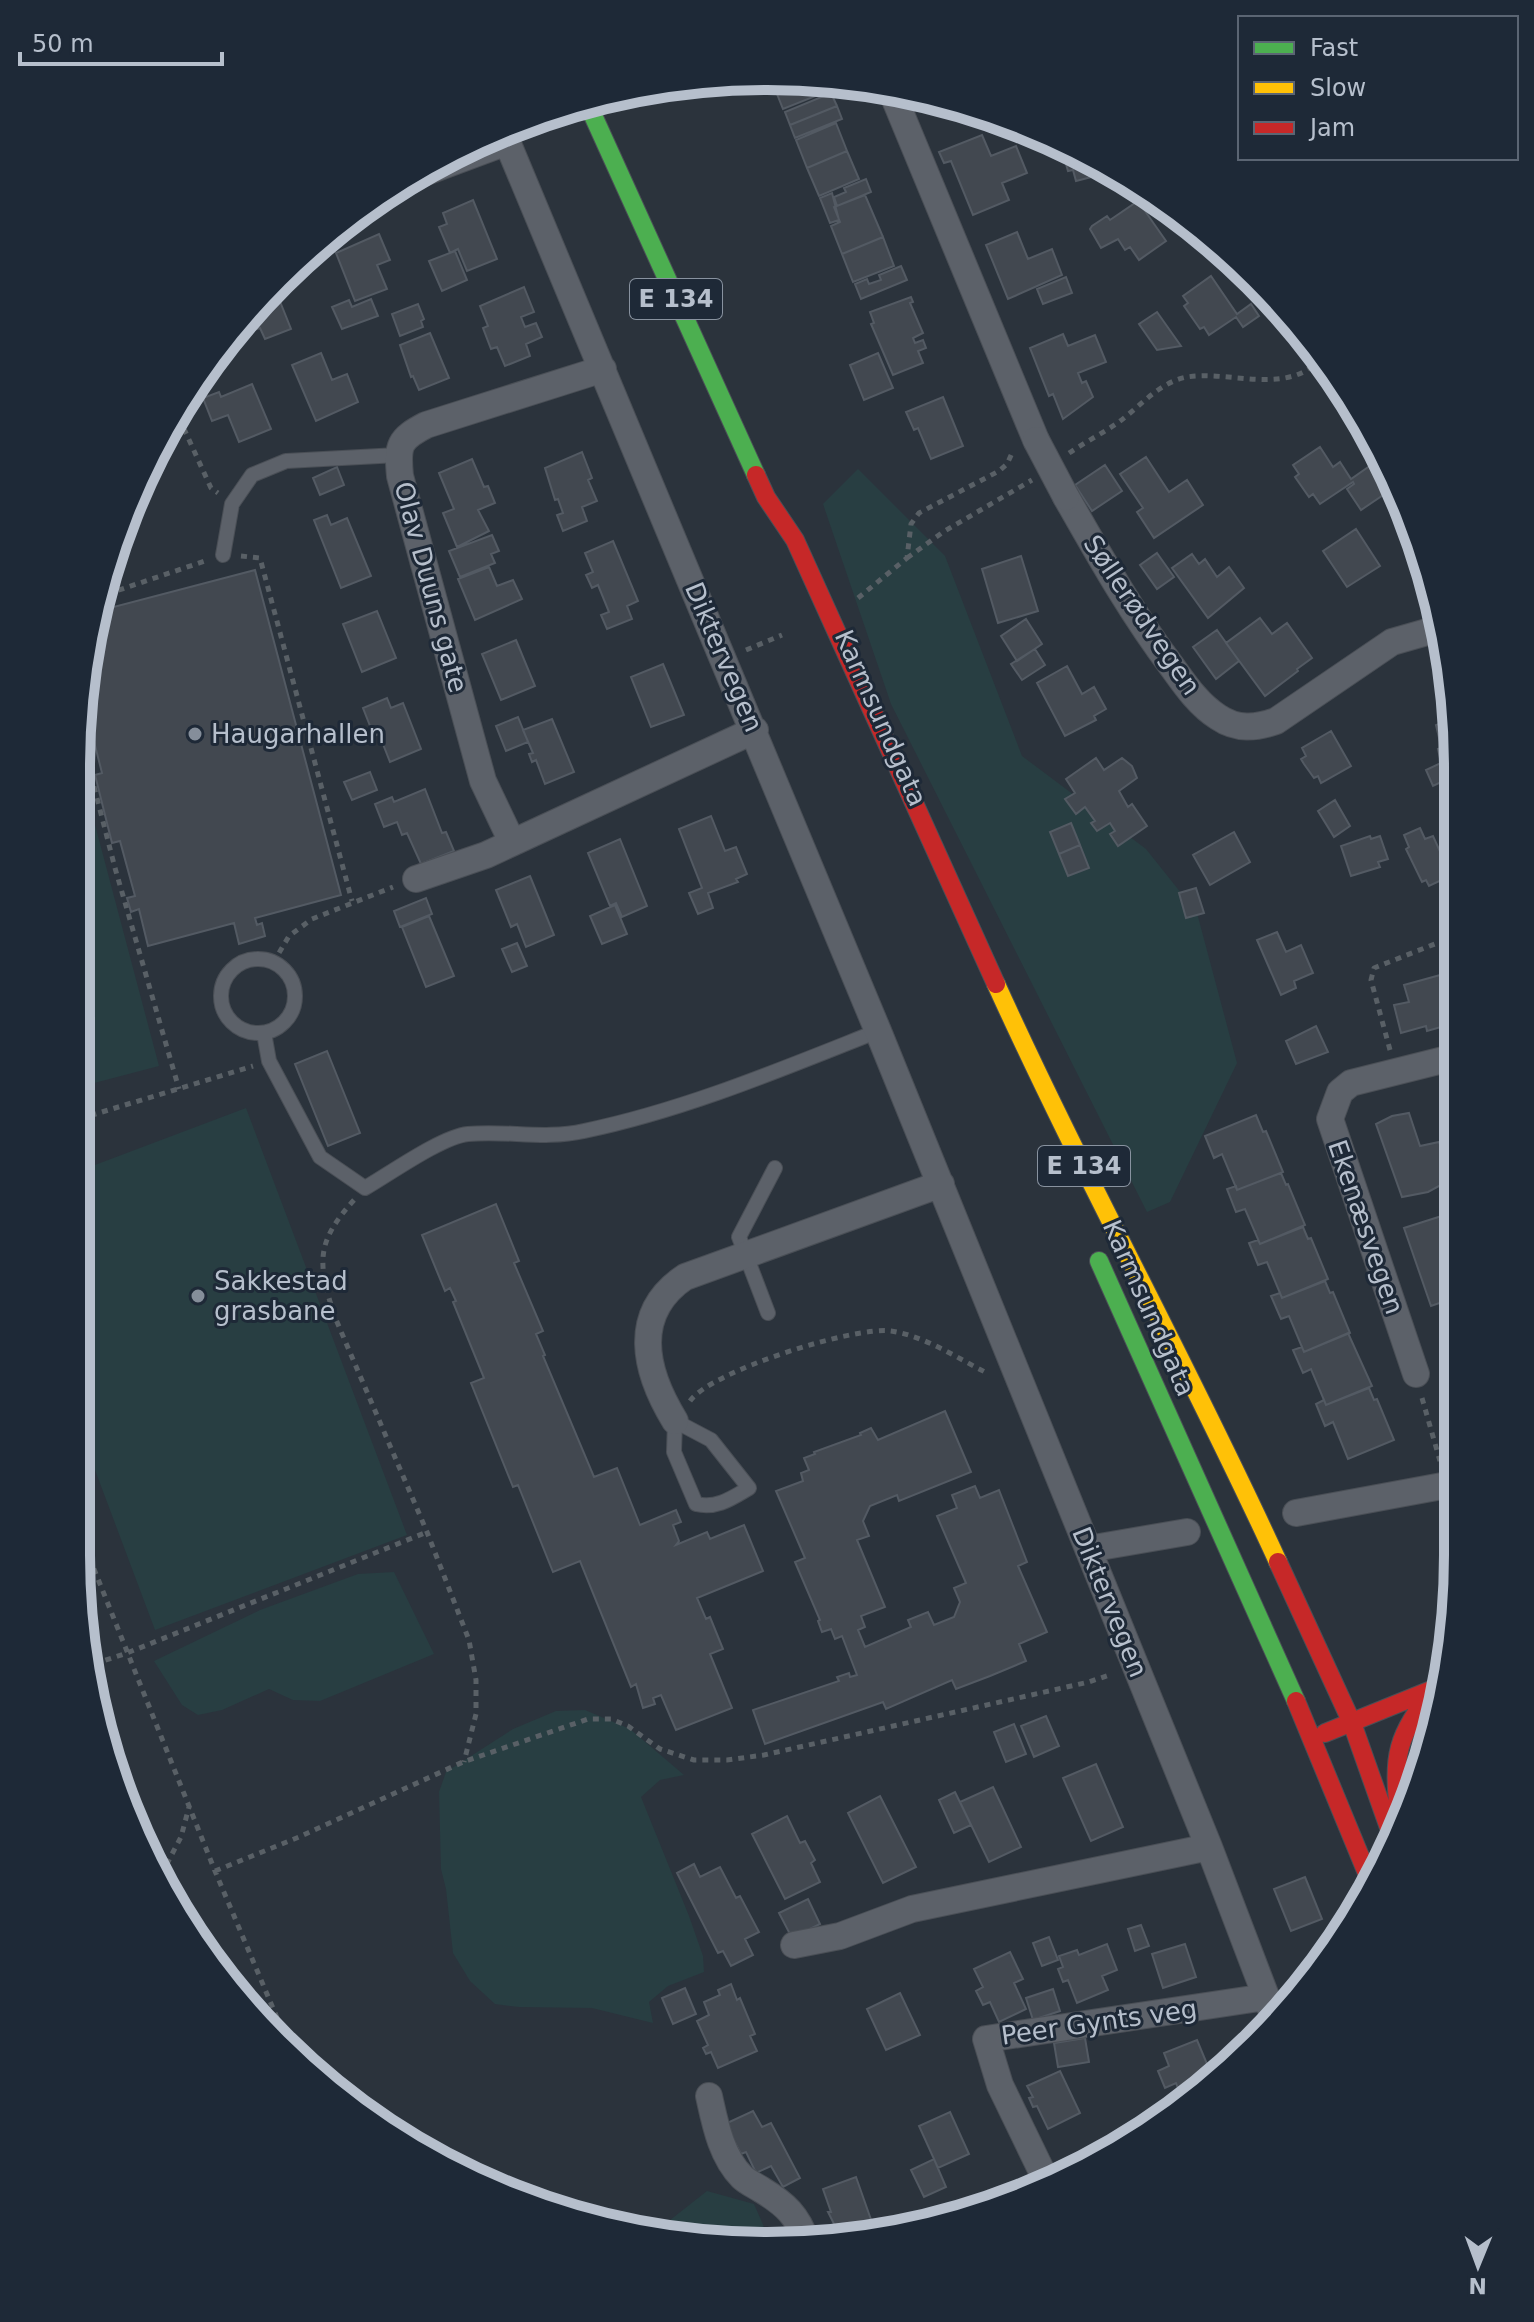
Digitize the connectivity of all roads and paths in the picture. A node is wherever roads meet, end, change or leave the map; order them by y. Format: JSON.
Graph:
{"nodes":[{"id":1,"x":896,"y":103,"type":"edge"},
{"id":2,"x":592,"y":113,"type":"edge"},
{"id":3,"x":507,"y":142,"type":"edge"},
{"id":4,"x":1312,"y":365,"type":"edge"},
{"id":5,"x":603,"y":369,"type":"junction"},
{"id":6,"x":182,"y":427,"type":"edge"},
{"id":7,"x":1032,"y":431,"type":"junction"},
{"id":8,"x":398,"y":455,"type":"junction"},
{"id":9,"x":1065,"y":456,"type":"dead end"},
{"id":10,"x":1042,"y":472,"type":"dead end"},
{"id":11,"x":766,"y":497,"type":"junction"},
{"id":12,"x":232,"y":504,"type":"junction"},
{"id":13,"x":778,"y":551,"type":"dead end"},
{"id":14,"x":223,"y":555,"type":"junction"},
{"id":15,"x":907,"y":558,"type":"junction"},
{"id":16,"x":113,"y":592,"type":"edge"},
{"id":17,"x":849,"y":604,"type":"dead end"},
{"id":18,"x":1430,"y":631,"type":"edge"},
{"id":19,"x":782,"y":635,"type":"dead end"},
{"id":20,"x":725,"y":660,"type":"junction"},
{"id":21,"x":755,"y":730,"type":"junction"},
{"id":22,"x":90,"y":771,"type":"edge"},
{"id":23,"x":512,"y":842,"type":"junction"},
{"id":24,"x":416,"y":879,"type":"joint"},
{"id":25,"x":352,"y":901,"type":"junction"},
{"id":26,"x":1444,"y":940,"type":"edge"},
{"id":27,"x":273,"y":963,"type":"junction"},
{"id":28,"x":878,"y":1031,"type":"junction"},
{"id":29,"x":264,"y":1033,"type":"junction"},
{"id":30,"x":1444,"y":1059,"type":"edge"},
{"id":31,"x":269,"y":1061,"type":"junction"},
{"id":32,"x":1395,"y":1070,"type":"junction"},
{"id":33,"x":179,"y":1089,"type":"junction"},
{"id":34,"x":90,"y":1116,"type":"edge"},
{"id":35,"x":775,"y":1168,"type":"dead end"},
{"id":36,"x":941,"y":1184,"type":"junction"},
{"id":37,"x":365,"y":1188,"type":"junction"},
{"id":38,"x":1089,"y":1238,"type":"dead end"},
{"id":39,"x":746,"y":1256,"type":"junction"},
{"id":40,"x":768,"y":1313,"type":"dead end"},
{"id":41,"x":1416,"y":1374,"type":"joint"},
{"id":42,"x":1020,"y":1379,"type":"junction"},
{"id":43,"x":675,"y":1421,"type":"junction"},
{"id":44,"x":1444,"y":1474,"type":"edge"},
{"id":45,"x":1444,"y":1486,"type":"edge"},
{"id":46,"x":1296,"y":1513,"type":"dead end"},
{"id":47,"x":427,"y":1532,"type":"junction"},
{"id":48,"x":1187,"y":1532,"type":"dead end"},
{"id":49,"x":1088,"y":1549,"type":"junction"},
{"id":50,"x":90,"y":1560,"type":"edge"},
{"id":51,"x":127,"y":1653,"type":"junction"},
{"id":52,"x":99,"y":1662,"type":"edge"},
{"id":53,"x":1136,"y":1665,"type":"junction"},
{"id":54,"x":1430,"y":1690,"type":"edge"},
{"id":55,"x":1429,"y":1696,"type":"edge"},
{"id":56,"x":1352,"y":1723,"type":"junction"},
{"id":57,"x":1313,"y":1738,"type":"junction"},
{"id":58,"x":463,"y":1762,"type":"junction"},
{"id":59,"x":1398,"y":1799,"type":"edge"},
{"id":60,"x":189,"y":1806,"type":"junction"},
{"id":61,"x":1388,"y":1824,"type":"edge"},
{"id":62,"x":1209,"y":1847,"type":"junction"},
{"id":63,"x":166,"y":1865,"type":"edge"},
{"id":64,"x":1366,"y":1870,"type":"edge"},
{"id":65,"x":215,"y":1871,"type":"junction"},
{"id":66,"x":794,"y":1945,"type":"dead end"},
{"id":67,"x":1270,"y":2007,"type":"edge"},
{"id":68,"x":1268,"y":2009,"type":"edge"},
{"id":69,"x":280,"y":2026,"type":"edge"},
{"id":70,"x":709,"y":2096,"type":"dead end"},
{"id":71,"x":1042,"y":2173,"type":"edge"},
{"id":72,"x":803,"y":2231,"type":"edge"}],
"edges":[{"from":1,"to":7,"type":"street"},
{"from":2,"to":11,"type":"main road","name":"Karmsundgata","number":"E 134"},
{"from":3,"to":5,"type":"street","name":"Diktervegen"},
{"from":4,"to":9,"type":"path"},
{"from":5,"to":8,"type":"street","name":"Olav Duuns gate"},
{"from":5,"to":20,"type":"street","name":"Diktervegen"},
{"from":6,"to":12,"type":"path"},
{"from":7,"to":15,"type":"path"},
{"from":7,"to":18,"type":"street","name":"Søllerødvegen","bridge":true},
{"from":8,"to":12,"type":"lane"},
{"from":8,"to":23,"type":"street","name":"Olav Duuns gate"},
{"from":10,"to":15,"type":"path"},
{"from":11,"to":13,"type":"main road","name":"Karmsundgata","number":"E 134"},
{"from":11,"to":56,"type":"main road","name":"Karmsundgata","number":"E 134"},
{"from":12,"to":14,"type":"lane"},
{"from":14,"to":16,"type":"path"},
{"from":14,"to":25,"type":"path"},
{"from":15,"to":17,"type":"path"},
{"from":19,"to":20,"type":"path"},
{"from":20,"to":21,"type":"street","name":"Diktervegen"},
{"from":21,"to":23,"type":"street"},
{"from":21,"to":28,"type":"street","name":"Diktervegen"},
{"from":22,"to":33,"type":"path"},
{"from":23,"to":24,"type":"street"},
{"from":24,"to":25,"type":"path"},
{"from":25,"to":27,"type":"path"},
{"from":26,"to":32,"type":"path"},
{"from":27,"to":29,"type":"lane"},
{"from":27,"to":29,"type":"lane"},
{"from":28,"to":36,"type":"street","name":"Diktervegen"},
{"from":28,"to":37,"type":"lane"},
{"from":29,"to":31,"type":"lane"},
{"from":30,"to":32,"type":"street","name":"Ekenæsvegen"},
{"from":31,"to":33,"type":"path"},
{"from":31,"to":37,"type":"lane"},
{"from":32,"to":41,"type":"street","name":"Ekenæsvegen"},
{"from":33,"to":34,"type":"path"},
{"from":35,"to":39,"type":"lane"},
{"from":36,"to":39,"type":"street"},
{"from":36,"to":42,"type":"street","name":"Diktervegen"},
{"from":37,"to":47,"type":"path"},
{"from":38,"to":57,"type":"main road","name":"Karmsundgata"},
{"from":39,"to":40,"type":"lane"},
{"from":39,"to":43,"type":"street"},
{"from":41,"to":44,"type":"path"},
{"from":42,"to":43,"type":"path"},
{"from":42,"to":49,"type":"street","name":"Diktervegen"},
{"from":43,"to":43,"type":"lane"},
{"from":45,"to":46,"type":"street"},
{"from":47,"to":51,"type":"path"},
{"from":47,"to":58,"type":"path"},
{"from":48,"to":49,"type":"street"},
{"from":49,"to":53,"type":"street","name":"Diktervegen"},
{"from":50,"to":51,"type":"path"},
{"from":51,"to":52,"type":"path"},
{"from":51,"to":60,"type":"path"},
{"from":53,"to":58,"type":"path"},
{"from":53,"to":62,"type":"street","name":"Diktervegen"},
{"from":54,"to":56,"type":"main road"},
{"from":55,"to":59,"type":"main road"},
{"from":56,"to":57,"type":"main road"},
{"from":56,"to":61,"type":"main road","name":"Karmsundgata","number":"E 134"},
{"from":57,"to":64,"type":"main road","name":"Karmsundgata"},
{"from":58,"to":65,"type":"path"},
{"from":60,"to":63,"type":"path"},
{"from":60,"to":65,"type":"path"},
{"from":62,"to":66,"type":"street"},
{"from":62,"to":67,"type":"street","name":"Diktervegen"},
{"from":65,"to":69,"type":"path"},
{"from":68,"to":71,"type":"street","name":"Peer Gynts veg"},
{"from":70,"to":72,"type":"street"}]}
